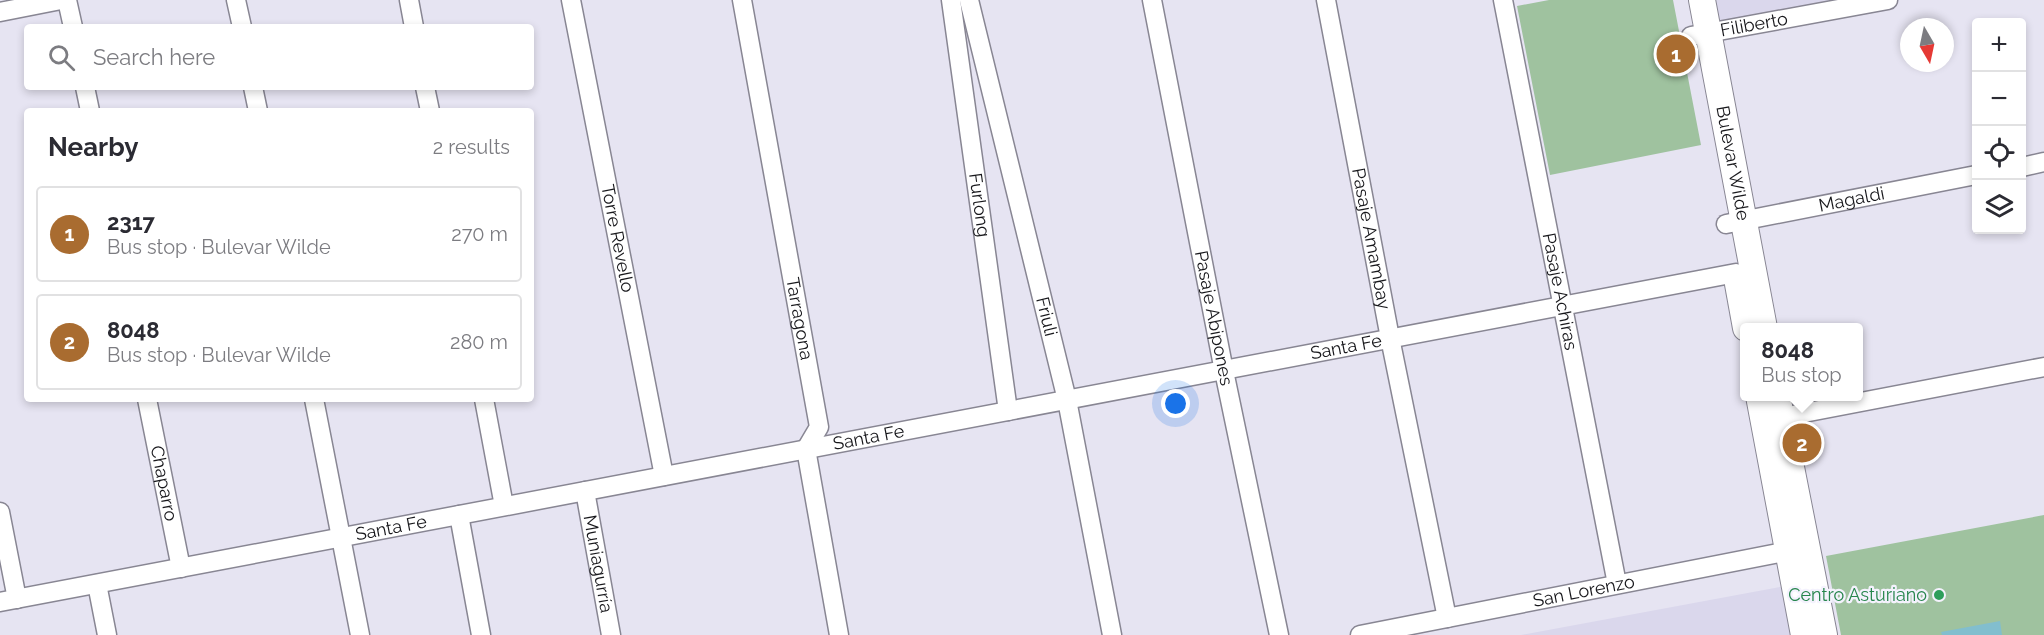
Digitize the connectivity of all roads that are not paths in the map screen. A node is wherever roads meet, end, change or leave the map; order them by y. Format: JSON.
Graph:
{"nodes":[{"id":1,"x":61,"y":0,"type":"edge"},
{"id":2,"x":67,"y":0,"type":"edge"},
{"id":3,"x":236,"y":0,"type":"edge"},
{"id":4,"x":409,"y":0,"type":"edge"},
{"id":5,"x":572,"y":0,"type":"edge"},
{"id":6,"x":742,"y":0,"type":"edge"},
{"id":7,"x":951,"y":0,"type":"edge"},
{"id":8,"x":969,"y":0,"type":"edge"},
{"id":9,"x":1152,"y":0,"type":"edge"},
{"id":10,"x":1326,"y":0,"type":"edge"},
{"id":11,"x":1503,"y":0,"type":"edge"},
{"id":12,"x":1684,"y":0,"type":"edge"},
{"id":13,"x":1702,"y":0,"type":"edge"},
{"id":14,"x":1888,"y":0,"type":"edge"},
{"id":15,"x":0,"y":12,"type":"edge"},
{"id":16,"x":72,"y":24,"type":"edge"},
{"id":17,"x":241,"y":24,"type":"edge"},
{"id":18,"x":413,"y":24,"type":"edge"},
{"id":19,"x":1699,"y":34,"type":"junction"},
{"id":20,"x":86,"y":90,"type":"edge"},
{"id":21,"x":254,"y":90,"type":"edge"},
{"id":22,"x":426,"y":90,"type":"edge"},
{"id":23,"x":89,"y":108,"type":"edge"},
{"id":24,"x":257,"y":108,"type":"edge"},
{"id":25,"x":429,"y":108,"type":"edge"},
{"id":26,"x":2044,"y":162,"type":"edge"},
{"id":27,"x":2026,"y":165,"type":"edge"},
{"id":28,"x":1972,"y":176,"type":"edge"},
{"id":29,"x":1735,"y":222,"type":"junction"},
{"id":30,"x":1736,"y":273,"type":"junction"},
{"id":31,"x":1564,"y":306,"type":"junction"},
{"id":32,"x":1745,"y":323,"type":"edge"},
{"id":33,"x":1763,"y":323,"type":"edge"},
{"id":34,"x":1390,"y":338,"type":"junction"},
{"id":35,"x":2044,"y":367,"type":"edge"},
{"id":36,"x":1224,"y":371,"type":"junction"},
{"id":37,"x":1863,"y":394,"type":"edge"},
{"id":38,"x":1067,"y":400,"type":"junction"},
{"id":39,"x":1817,"y":401,"type":"edge"},
{"id":40,"x":148,"y":402,"type":"edge"},
{"id":41,"x":315,"y":402,"type":"edge"},
{"id":42,"x":485,"y":402,"type":"edge"},
{"id":43,"x":1770,"y":408,"type":"edge"},
{"id":44,"x":1008,"y":411,"type":"junction"},
{"id":45,"x":806,"y":449,"type":"junction"},
{"id":46,"x":664,"y":476,"type":"junction"},
{"id":47,"x":585,"y":491,"type":"junction"},
{"id":48,"x":504,"y":506,"type":"junction"},
{"id":49,"x":0,"y":512,"type":"edge"},
{"id":50,"x":459,"y":515,"type":"junction"},
{"id":51,"x":341,"y":537,"type":"junction"},
{"id":52,"x":1797,"y":549,"type":"junction"},
{"id":53,"x":181,"y":568,"type":"junction"},
{"id":54,"x":97,"y":584,"type":"junction"},
{"id":55,"x":1617,"y":584,"type":"junction"},
{"id":56,"x":8,"y":600,"type":"edge"},
{"id":57,"x":1447,"y":618,"type":"junction"},
{"id":58,"x":107,"y":635,"type":"edge"},
{"id":59,"x":360,"y":635,"type":"edge"},
{"id":60,"x":482,"y":635,"type":"edge"},
{"id":61,"x":611,"y":635,"type":"edge"},
{"id":62,"x":839,"y":635,"type":"edge"},
{"id":63,"x":1112,"y":635,"type":"edge"},
{"id":64,"x":1279,"y":635,"type":"edge"},
{"id":65,"x":1359,"y":635,"type":"edge"},
{"id":66,"x":1804,"y":635,"type":"edge"},
{"id":67,"x":1824,"y":635,"type":"edge"}],
"edges":[{"from":1,"to":15,"type":"street"},
{"from":2,"to":16,"type":"street"},
{"from":3,"to":17,"type":"street"},
{"from":4,"to":18,"type":"street"},
{"from":5,"to":46,"type":"street","name":"Torre Revello"},
{"from":6,"to":45,"type":"street","name":"Tarragona"},
{"from":7,"to":44,"type":"street","name":"Furlong"},
{"from":8,"to":38,"type":"street","name":"Friuli"},
{"from":9,"to":36,"type":"street","name":"Pasaje Abipones"},
{"from":10,"to":34,"type":"street","name":"Pasaje Amambay"},
{"from":11,"to":31,"type":"street","name":"Pasaje Achiras"},
{"from":12,"to":19,"type":"main road","name":"Bulevar Wilde"},
{"from":13,"to":19,"type":"main road","name":"Bulevar Wilde"},
{"from":14,"to":19,"type":"street","name":"Filiberto"},
{"from":19,"to":29,"type":"main road","name":"Bulevar Wilde"},
{"from":20,"to":23,"type":"street"},
{"from":21,"to":24,"type":"street"},
{"from":22,"to":25,"type":"street"},
{"from":26,"to":27,"type":"street"},
{"from":28,"to":29,"type":"street","name":"Magaldi"},
{"from":29,"to":30,"type":"main road","name":"Bulevar Wilde"},
{"from":29,"to":33,"type":"main road","name":"Bulevar Wilde"},
{"from":30,"to":31,"type":"street","name":"Santa Fe"},
{"from":30,"to":32,"type":"main road","name":"Bulevar Wilde"},
{"from":31,"to":34,"type":"street","name":"Santa Fe"},
{"from":31,"to":55,"type":"street","name":"Pasaje Achiras"},
{"from":34,"to":36,"type":"street","name":"Santa Fe"},
{"from":34,"to":57,"type":"street","name":"Pasaje Amambay"},
{"from":35,"to":37,"type":"street"},
{"from":36,"to":38,"type":"street","name":"Santa Fe"},
{"from":36,"to":64,"type":"street","name":"Pasaje Abipones"},
{"from":38,"to":44,"type":"street","name":"Santa Fe"},
{"from":38,"to":63,"type":"street","name":"Friuli"},
{"from":39,"to":43,"type":"street"},
{"from":40,"to":53,"type":"street","name":"Chaparro"},
{"from":41,"to":51,"type":"street"},
{"from":42,"to":48,"type":"street"},
{"from":43,"to":52,"type":"main road"},
{"from":44,"to":45,"type":"street","name":"Santa Fe"},
{"from":45,"to":46,"type":"street","name":"Santa Fe"},
{"from":45,"to":62,"type":"street"},
{"from":46,"to":47,"type":"street","name":"Santa Fe"},
{"from":47,"to":48,"type":"street","name":"Santa Fe"},
{"from":47,"to":61,"type":"street","name":"Muniagurría"},
{"from":48,"to":50,"type":"street","name":"Santa Fe"},
{"from":49,"to":56,"type":"street"},
{"from":50,"to":51,"type":"street","name":"Santa Fe"},
{"from":50,"to":60,"type":"street"},
{"from":51,"to":53,"type":"street","name":"Santa Fe"},
{"from":51,"to":59,"type":"street"},
{"from":52,"to":55,"type":"street","name":"San Lorenzo"},
{"from":52,"to":66,"type":"main road"},
{"from":52,"to":67,"type":"main road"},
{"from":53,"to":54,"type":"street","name":"Santa Fe"},
{"from":54,"to":56,"type":"street","name":"Santa Fe"},
{"from":54,"to":58,"type":"street"},
{"from":55,"to":57,"type":"street","name":"San Lorenzo"},
{"from":57,"to":65,"type":"street","name":"San Lorenzo"}]}
